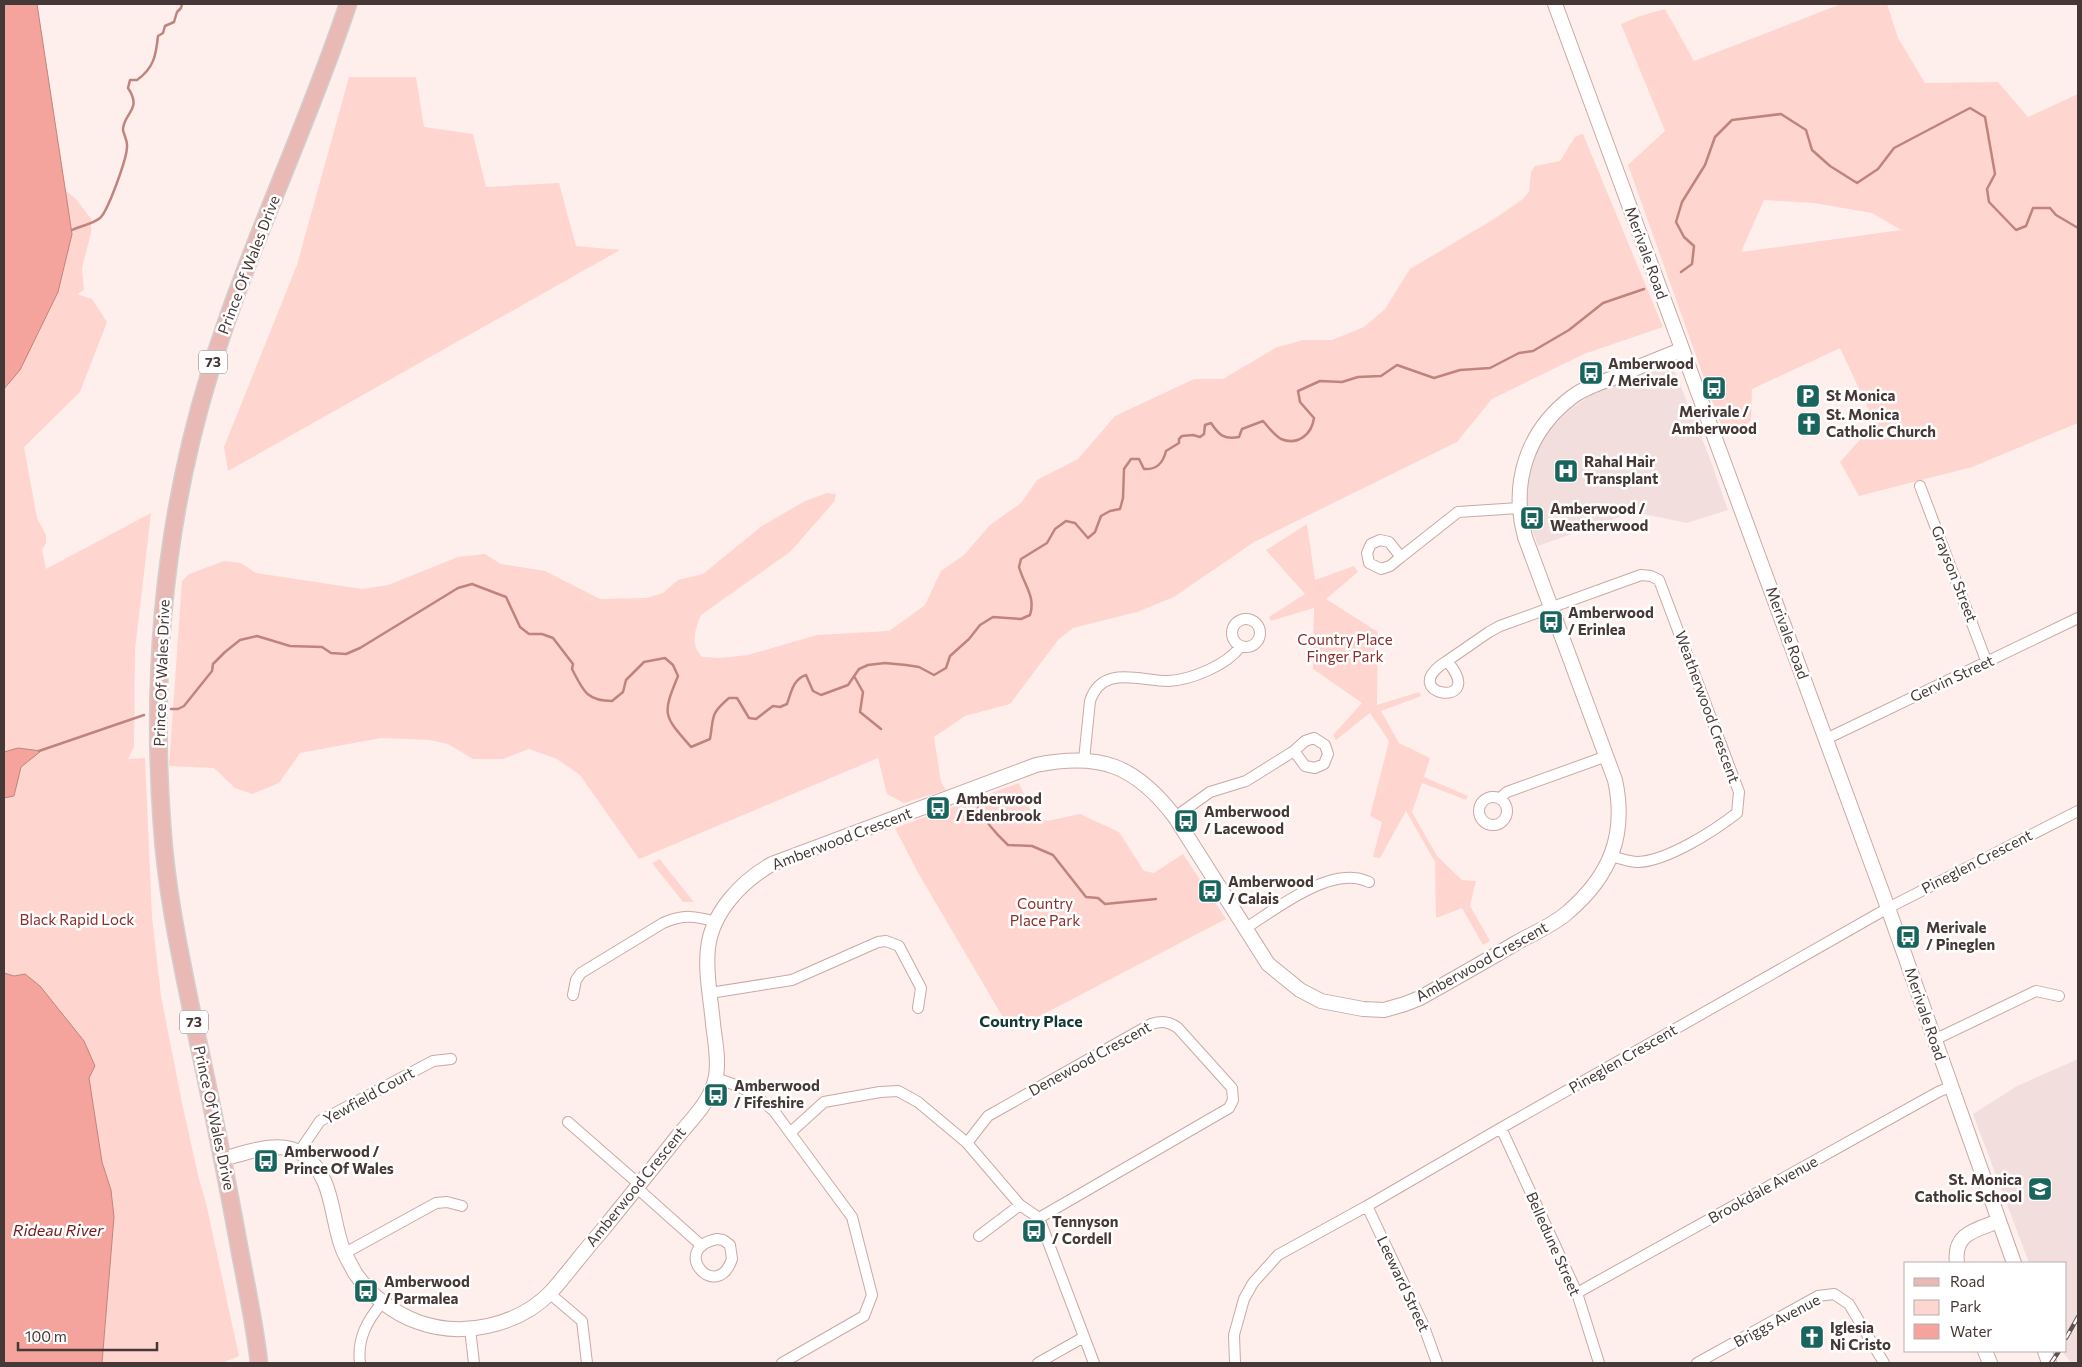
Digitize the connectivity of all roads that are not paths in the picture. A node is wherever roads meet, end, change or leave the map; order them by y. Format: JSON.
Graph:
{"nodes":[{"id":1,"x":348,"y":4,"type":"edge"},
{"id":2,"x":1555,"y":4,"type":"edge"},
{"id":3,"x":1681,"y":350,"type":"junction"},
{"id":4,"x":1920,"y":486,"type":"dead end"},
{"id":5,"x":1520,"y":508,"type":"junction"},
{"id":6,"x":1400,"y":558,"type":"dead end"},
{"id":7,"x":1551,"y":608,"type":"junction"},
{"id":8,"x":2078,"y":618,"type":"edge"},
{"id":9,"x":1240,"y":646,"type":"dead end"},
{"id":10,"x":1447,"y":662,"type":"dead end"},
{"id":11,"x":1987,"y":663,"type":"junction"},
{"id":12,"x":1826,"y":739,"type":"junction"},
{"id":13,"x":1294,"y":751,"type":"dead end"},
{"id":14,"x":1607,"y":756,"type":"junction"},
{"id":15,"x":1084,"y":760,"type":"junction"},
{"id":16,"x":1500,"y":798,"type":"dead end"},
{"id":17,"x":2078,"y":811,"type":"edge"},
{"id":18,"x":1175,"y":817,"type":"junction"},
{"id":19,"x":1611,"y":856,"type":"junction"},
{"id":20,"x":1368,"y":882,"type":"dead end"},
{"id":21,"x":1888,"y":908,"type":"junction"},
{"id":22,"x":716,"y":922,"type":"junction"},
{"id":23,"x":1246,"y":928,"type":"junction"},
{"id":24,"x":710,"y":993,"type":"junction"},
{"id":25,"x":573,"y":995,"type":"dead end"},
{"id":26,"x":2059,"y":996,"type":"dead end"},
{"id":27,"x":918,"y":1008,"type":"dead end"},
{"id":28,"x":1934,"y":1040,"type":"junction"},
{"id":29,"x":451,"y":1059,"type":"dead end"},
{"id":30,"x":716,"y":1078,"type":"junction"},
{"id":31,"x":1950,"y":1087,"type":"junction"},
{"id":32,"x":568,"y":1122,"type":"dead end"},
{"id":33,"x":1501,"y":1128,"type":"junction"},
{"id":34,"x":791,"y":1132,"type":"junction"},
{"id":35,"x":966,"y":1143,"type":"junction"},
{"id":36,"x":299,"y":1152,"type":"junction"},
{"id":37,"x":223,"y":1159,"type":"junction"},
{"id":38,"x":639,"y":1186,"type":"junction"},
{"id":39,"x":1020,"y":1205,"type":"junction"},
{"id":40,"x":462,"y":1206,"type":"dead end"},
{"id":41,"x":1367,"y":1206,"type":"junction"},
{"id":42,"x":1039,"y":1218,"type":"junction"},
{"id":43,"x":1999,"y":1220,"type":"junction"},
{"id":44,"x":979,"y":1236,"type":"dead end"},
{"id":45,"x":702,"y":1246,"type":"dead end"},
{"id":46,"x":345,"y":1254,"type":"junction"},
{"id":47,"x":1957,"y":1262,"type":"edge"},
{"id":48,"x":2014,"y":1262,"type":"edge"},
{"id":49,"x":550,"y":1293,"type":"junction"},
{"id":50,"x":1576,"y":1293,"type":"junction"},
{"id":51,"x":383,"y":1302,"type":"junction"},
{"id":52,"x":470,"y":1328,"type":"junction"},
{"id":53,"x":1084,"y":1337,"type":"junction"},
{"id":54,"x":259,"y":1363,"type":"edge"},
{"id":55,"x":360,"y":1363,"type":"edge"},
{"id":56,"x":474,"y":1363,"type":"edge"},
{"id":57,"x":587,"y":1363,"type":"edge"},
{"id":58,"x":782,"y":1363,"type":"edge"},
{"id":59,"x":1038,"y":1363,"type":"edge"},
{"id":60,"x":1094,"y":1363,"type":"edge"},
{"id":61,"x":1235,"y":1363,"type":"edge"},
{"id":62,"x":1437,"y":1363,"type":"edge"},
{"id":63,"x":1599,"y":1363,"type":"edge"},
{"id":64,"x":1697,"y":1363,"type":"edge"},
{"id":65,"x":1884,"y":1363,"type":"edge"}],
"edges":[{"from":1,"to":37,"type":"main road","name":"Prince Of Wales Drive","number":"73"},
{"from":2,"to":3,"type":"street","name":"Merivale Road"},
{"from":3,"to":5,"type":"street","name":"Amberwood Crescent"},
{"from":3,"to":12,"type":"street","name":"Merivale Road"},
{"from":4,"to":11,"type":"street","name":"Grayson Street"},
{"from":5,"to":6,"type":"street"},
{"from":5,"to":7,"type":"street","name":"Amberwood Crescent"},
{"from":7,"to":10,"type":"street"},
{"from":7,"to":14,"type":"street","name":"Amberwood Crescent"},
{"from":7,"to":19,"type":"street","name":"Weatherwood Crescent"},
{"from":8,"to":11,"type":"street","name":"Gervin Street"},
{"from":9,"to":15,"type":"street"},
{"from":11,"to":12,"type":"street","name":"Gervin Street"},
{"from":12,"to":21,"type":"street","name":"Merivale Road"},
{"from":13,"to":18,"type":"street"},
{"from":14,"to":16,"type":"street"},
{"from":14,"to":19,"type":"street","name":"Amberwood Crescent"},
{"from":15,"to":18,"type":"street","name":"Amberwood Crescent"},
{"from":15,"to":22,"type":"street","name":"Amberwood Crescent"},
{"from":17,"to":21,"type":"street","name":"Pineglen Crescent"},
{"from":18,"to":23,"type":"street","name":"Amberwood Crescent"},
{"from":19,"to":23,"type":"street","name":"Amberwood Crescent"},
{"from":20,"to":23,"type":"street"},
{"from":21,"to":28,"type":"street","name":"Merivale Road"},
{"from":21,"to":33,"type":"street","name":"Pineglen Crescent"},
{"from":22,"to":24,"type":"street","name":"Amberwood Crescent"},
{"from":22,"to":25,"type":"street"},
{"from":24,"to":27,"type":"street"},
{"from":24,"to":30,"type":"street","name":"Amberwood Crescent"},
{"from":26,"to":28,"type":"street"},
{"from":28,"to":31,"type":"street","name":"Merivale Road"},
{"from":29,"to":36,"type":"street","name":"Yewfield Court"},
{"from":30,"to":34,"type":"street"},
{"from":30,"to":38,"type":"street","name":"Amberwood Crescent"},
{"from":31,"to":43,"type":"street","name":"Merivale Road"},
{"from":31,"to":50,"type":"street","name":"Brookdale Avenue"},
{"from":32,"to":38,"type":"street"},
{"from":33,"to":41,"type":"street","name":"Pineglen Crescent"},
{"from":33,"to":50,"type":"street","name":"Belledune Street"},
{"from":34,"to":35,"type":"street"},
{"from":34,"to":58,"type":"street"},
{"from":35,"to":39,"type":"street"},
{"from":35,"to":42,"type":"street","name":"Denewood Crescent"},
{"from":36,"to":37,"type":"street"},
{"from":36,"to":46,"type":"street","name":"Amberwood Crescent"},
{"from":37,"to":54,"type":"main road","name":"Prince Of Wales Drive","number":"73"},
{"from":38,"to":45,"type":"street"},
{"from":38,"to":49,"type":"street","name":"Amberwood Crescent"},
{"from":39,"to":42,"type":"street"},
{"from":39,"to":44,"type":"street"},
{"from":40,"to":46,"type":"street"},
{"from":41,"to":61,"type":"street","name":"Pineglen Crescent"},
{"from":41,"to":62,"type":"street","name":"Leeward Street"},
{"from":42,"to":53,"type":"street"},
{"from":43,"to":47,"type":"street"},
{"from":43,"to":48,"type":"street","name":"Merivale Road"},
{"from":46,"to":51,"type":"street","name":"Amberwood Crescent"},
{"from":49,"to":52,"type":"street","name":"Amberwood Crescent"},
{"from":49,"to":57,"type":"street"},
{"from":50,"to":63,"type":"street","name":"Belledune Street"},
{"from":51,"to":52,"type":"street","name":"Amberwood Crescent"},
{"from":51,"to":55,"type":"street"},
{"from":52,"to":56,"type":"street"},
{"from":53,"to":59,"type":"street"},
{"from":53,"to":60,"type":"street"},
{"from":64,"to":65,"type":"street","name":"Briggs Avenue"}]}
